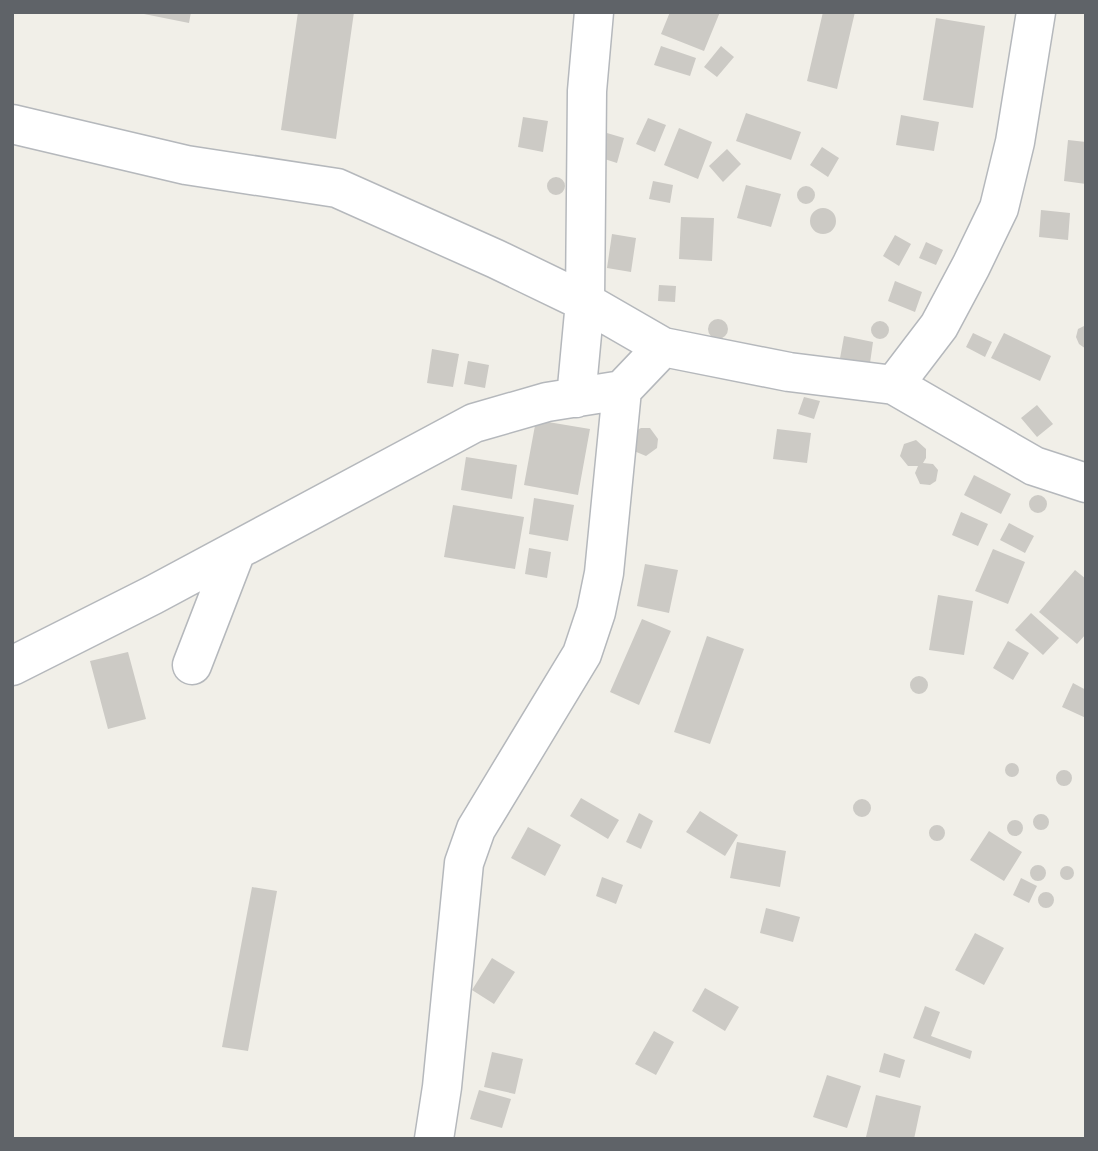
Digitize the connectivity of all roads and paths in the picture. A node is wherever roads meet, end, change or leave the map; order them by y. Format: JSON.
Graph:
{"nodes":[{"id":1,"x":594,"y":12,"type":"edge"},
{"id":2,"x":1036,"y":12,"type":"edge"},
{"id":3,"x":12,"y":124,"type":"edge"},
{"id":4,"x":585,"y":302,"type":"junction"},
{"id":5,"x":663,"y":347,"type":"junction"},
{"id":6,"x":894,"y":385,"type":"junction"},
{"id":7,"x":622,"y":390,"type":"junction"},
{"id":8,"x":576,"y":398,"type":"junction"},
{"id":9,"x":1086,"y":483,"type":"edge"},
{"id":10,"x":236,"y":551,"type":"junction"},
{"id":11,"x":192,"y":665,"type":"dead end"},
{"id":12,"x":12,"y":666,"type":"edge"},
{"id":13,"x":434,"y":1139,"type":"edge"}],
"edges":[{"from":1,"to":4,"type":"street"},
{"from":2,"to":6,"type":"street"},
{"from":3,"to":4,"type":"street"},
{"from":4,"to":5,"type":"street"},
{"from":4,"to":8,"type":"street"},
{"from":5,"to":6,"type":"street"},
{"from":5,"to":7,"type":"street"},
{"from":6,"to":9,"type":"street"},
{"from":7,"to":8,"type":"street"},
{"from":7,"to":13,"type":"street"},
{"from":8,"to":10,"type":"street"},
{"from":10,"to":11,"type":"street"},
{"from":10,"to":12,"type":"street"}]}
